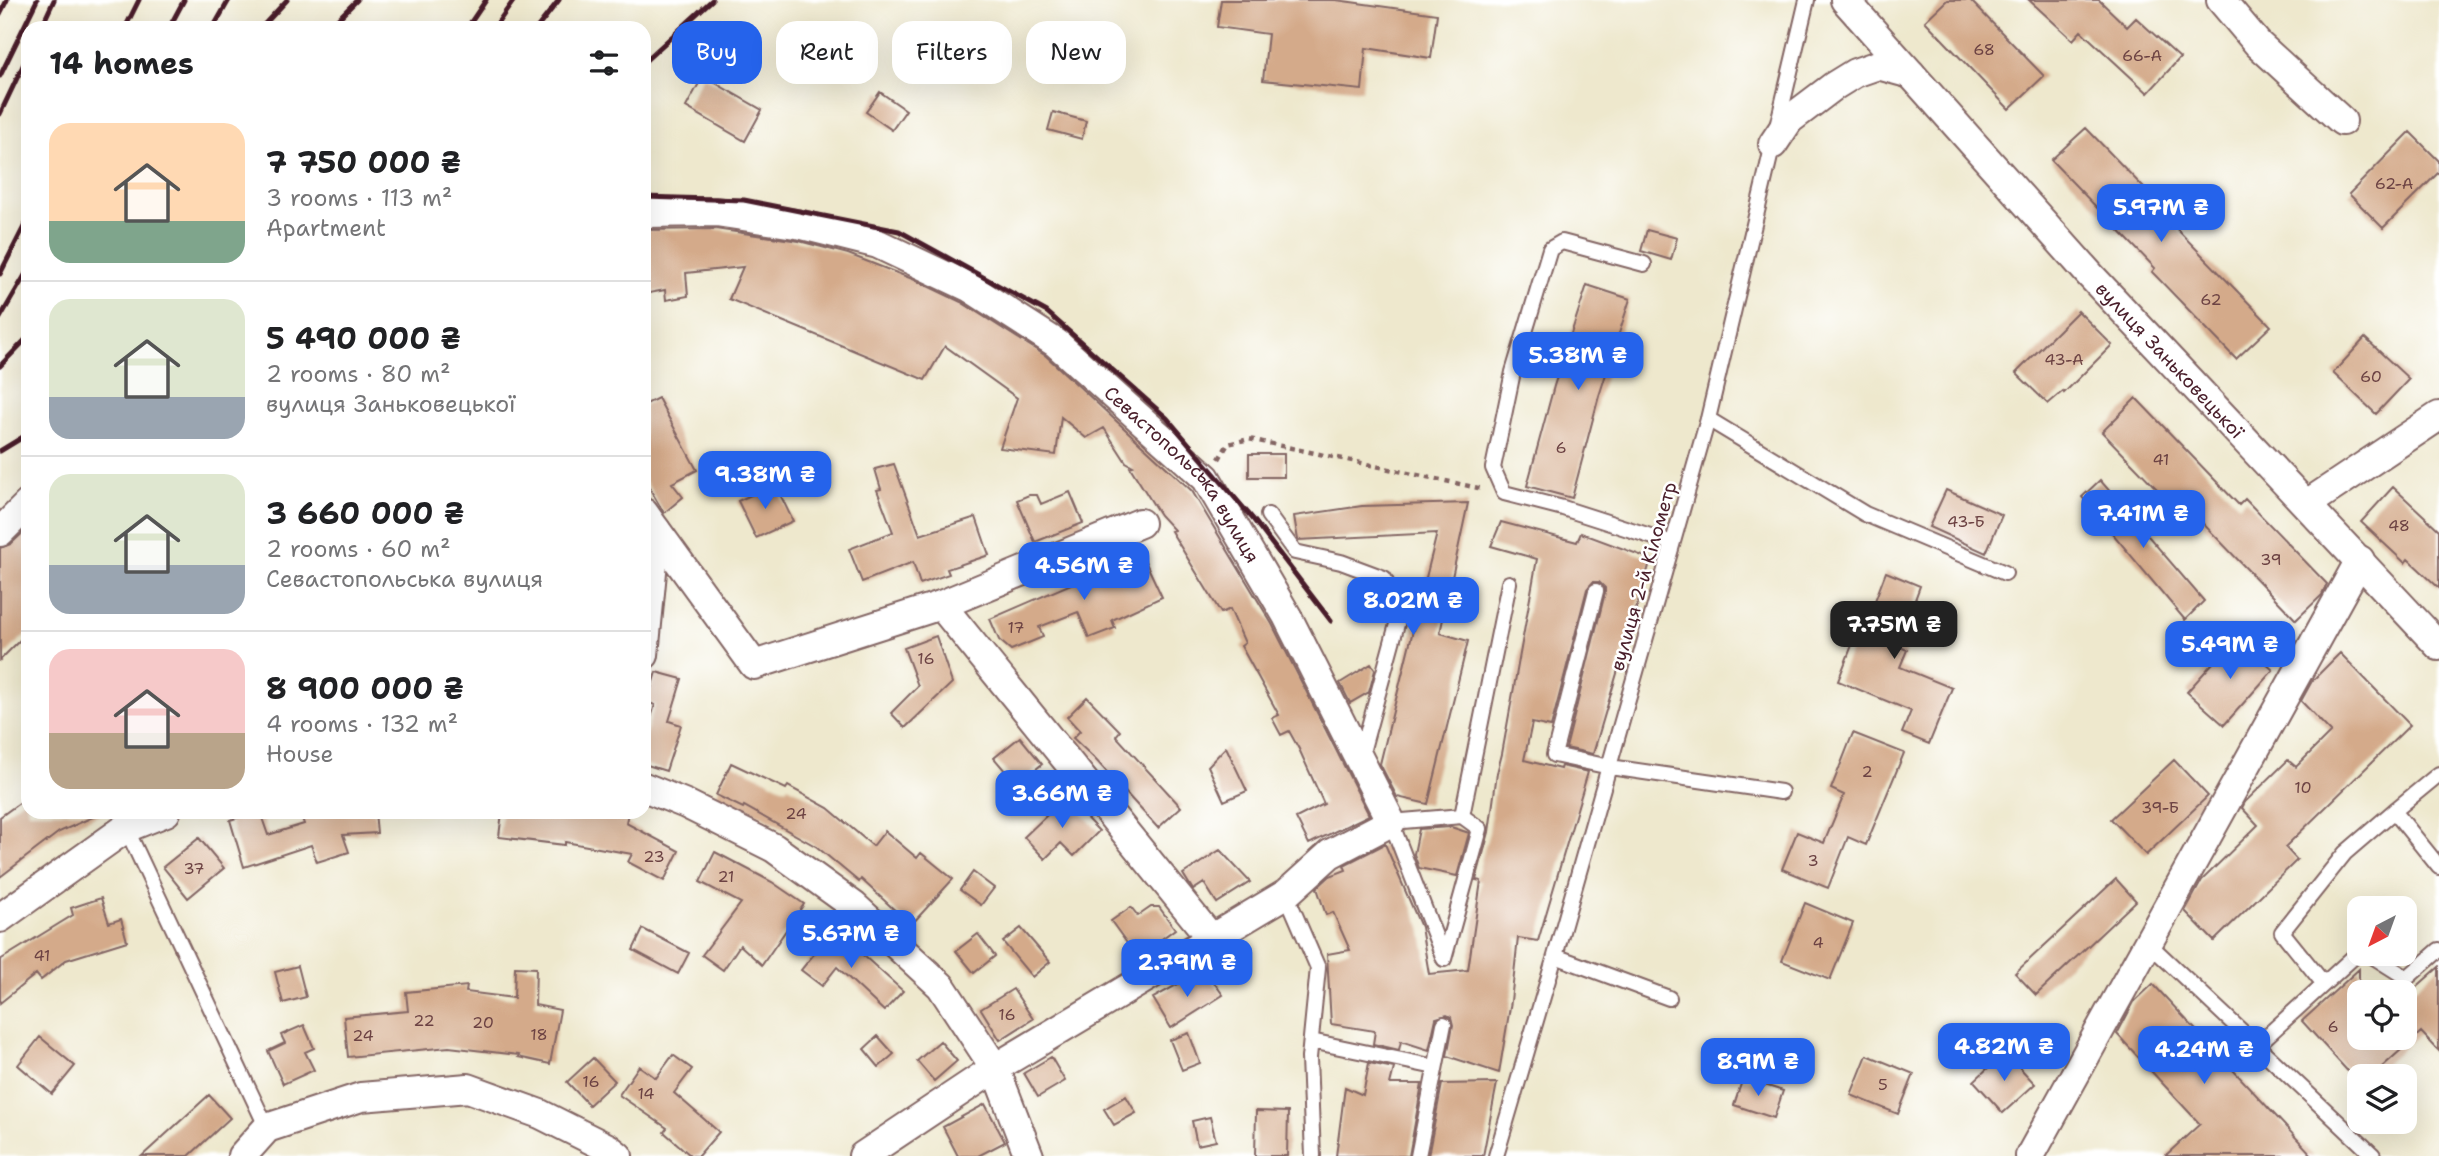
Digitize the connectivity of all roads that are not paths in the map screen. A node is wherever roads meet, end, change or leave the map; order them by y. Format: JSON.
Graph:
{"nodes":[{"id":1,"x":1807,"y":0,"type":"edge"},
{"id":2,"x":1845,"y":0,"type":"edge"},
{"id":3,"x":2221,"y":0,"type":"edge"},
{"id":4,"x":1911,"y":74,"type":"junction"},
{"id":5,"x":2342,"y":121,"type":"dead end"},
{"id":6,"x":1773,"y":144,"type":"junction"},
{"id":7,"x":651,"y":213,"type":"edge"},
{"id":8,"x":1644,"y":264,"type":"dead end"},
{"id":9,"x":2439,"y":416,"type":"edge"},
{"id":10,"x":1708,"y":419,"type":"junction"},
{"id":11,"x":2307,"y":504,"type":"junction"},
{"id":12,"x":21,"y":512,"type":"edge"},
{"id":13,"x":1268,"y":515,"type":"dead end"},
{"id":14,"x":651,"y":522,"type":"edge"},
{"id":15,"x":1140,"y":523,"type":"dead end"},
{"id":16,"x":0,"y":532,"type":"edge"},
{"id":17,"x":1672,"y":543,"type":"junction"},
{"id":18,"x":2360,"y":560,"type":"junction"},
{"id":19,"x":2005,"y":573,"type":"dead end"},
{"id":20,"x":1509,"y":583,"type":"dead end"},
{"id":21,"x":1596,"y":591,"type":"dead end"},
{"id":22,"x":941,"y":605,"type":"junction"},
{"id":23,"x":2439,"y":646,"type":"edge"},
{"id":24,"x":1360,"y":761,"type":"junction"},
{"id":25,"x":1610,"y":767,"type":"junction"},
{"id":26,"x":2439,"y":774,"type":"edge"},
{"id":27,"x":651,"y":789,"type":"edge"},
{"id":28,"x":1781,"y":792,"type":"dead end"},
{"id":29,"x":2394,"y":811,"type":"junction"},
{"id":30,"x":1462,"y":817,"type":"junction"},
{"id":31,"x":148,"y":819,"type":"edge"},
{"id":32,"x":1391,"y":822,"type":"junction"},
{"id":33,"x":126,"y":828,"type":"junction"},
{"id":34,"x":2439,"y":867,"type":"edge"},
{"id":35,"x":1286,"y":894,"type":"junction"},
{"id":36,"x":0,"y":918,"type":"edge"},
{"id":37,"x":1211,"y":938,"type":"junction"},
{"id":38,"x":2148,"y":943,"type":"junction"},
{"id":39,"x":2439,"y":950,"type":"edge"},
{"id":40,"x":1555,"y":956,"type":"junction"},
{"id":41,"x":2347,"y":962,"type":"edge"},
{"id":42,"x":2388,"y":966,"type":"edge"},
{"id":43,"x":2324,"y":984,"type":"junction"},
{"id":44,"x":1669,"y":998,"type":"dead end"},
{"id":45,"x":1444,"y":1024,"type":"dead end"},
{"id":46,"x":1311,"y":1041,"type":"junction"},
{"id":47,"x":2257,"y":1045,"type":"junction"},
{"id":48,"x":1436,"y":1067,"type":"junction"},
{"id":49,"x":995,"y":1068,"type":"junction"},
{"id":50,"x":267,"y":1128,"type":"junction"},
{"id":51,"x":242,"y":1156,"type":"edge"},
{"id":52,"x":618,"y":1156,"type":"edge"},
{"id":53,"x":863,"y":1156,"type":"edge"},
{"id":54,"x":1029,"y":1156,"type":"edge"},
{"id":55,"x":1313,"y":1156,"type":"edge"},
{"id":56,"x":1418,"y":1156,"type":"edge"},
{"id":57,"x":1496,"y":1156,"type":"edge"},
{"id":58,"x":2030,"y":1156,"type":"edge"},
{"id":59,"x":2373,"y":1156,"type":"edge"}],
"edges":[{"from":1,"to":6,"type":"lane","name":"вулиця 2-й Кілометр"},
{"from":2,"to":4,"type":"street","name":"вулиця Заньковецької"},
{"from":3,"to":5,"type":"street"},
{"from":4,"to":6,"type":"street"},
{"from":4,"to":11,"type":"street","name":"вулиця Заньковецької"},
{"from":6,"to":10,"type":"lane","name":"вулиця 2-й Кілометр"},
{"from":7,"to":24,"type":"street","name":"Севастопольська вулиця"},
{"from":8,"to":17,"type":"lane"},
{"from":9,"to":11,"type":"street"},
{"from":10,"to":17,"type":"lane","name":"вулиця 2-й Кілометр"},
{"from":10,"to":19,"type":"lane"},
{"from":11,"to":18,"type":"street","name":"вулиця Заньковецької"},
{"from":12,"to":16,"type":"street"},
{"from":13,"to":24,"type":"lane"},
{"from":14,"to":22,"type":"street"},
{"from":15,"to":22,"type":"street"},
{"from":17,"to":25,"type":"lane","name":"вулиця 2-й Кілометр"},
{"from":18,"to":23,"type":"street","name":"вулиця Заньковецької"},
{"from":18,"to":38,"type":"street"},
{"from":20,"to":30,"type":"lane"},
{"from":21,"to":25,"type":"lane"},
{"from":22,"to":37,"type":"street"},
{"from":24,"to":32,"type":"street","name":"Севастопольська вулиця"},
{"from":25,"to":28,"type":"lane"},
{"from":25,"to":40,"type":"lane","name":"вулиця 2-й Кілометр"},
{"from":26,"to":29,"type":"lane"},
{"from":27,"to":49,"type":"street"},
{"from":29,"to":34,"type":"lane"},
{"from":29,"to":43,"type":"lane"},
{"from":30,"to":32,"type":"lane"},
{"from":30,"to":32,"type":"lane"},
{"from":31,"to":33,"type":"street"},
{"from":32,"to":35,"type":"street"},
{"from":33,"to":36,"type":"street"},
{"from":33,"to":50,"type":"lane"},
{"from":35,"to":37,"type":"street"},
{"from":35,"to":46,"type":"lane"},
{"from":37,"to":49,"type":"street"},
{"from":38,"to":47,"type":"lane"},
{"from":38,"to":58,"type":"street"},
{"from":39,"to":42,"type":"lane"},
{"from":40,"to":44,"type":"lane"},
{"from":40,"to":57,"type":"lane","name":"вулиця 2-й Кілометр"},
{"from":41,"to":43,"type":"lane"},
{"from":43,"to":47,"type":"lane"},
{"from":45,"to":48,"type":"lane"},
{"from":46,"to":48,"type":"lane"},
{"from":46,"to":55,"type":"lane"},
{"from":47,"to":59,"type":"lane"},
{"from":48,"to":56,"type":"lane"},
{"from":49,"to":53,"type":"street"},
{"from":49,"to":54,"type":"street"},
{"from":50,"to":51,"type":"street"},
{"from":50,"to":52,"type":"street"}]}
